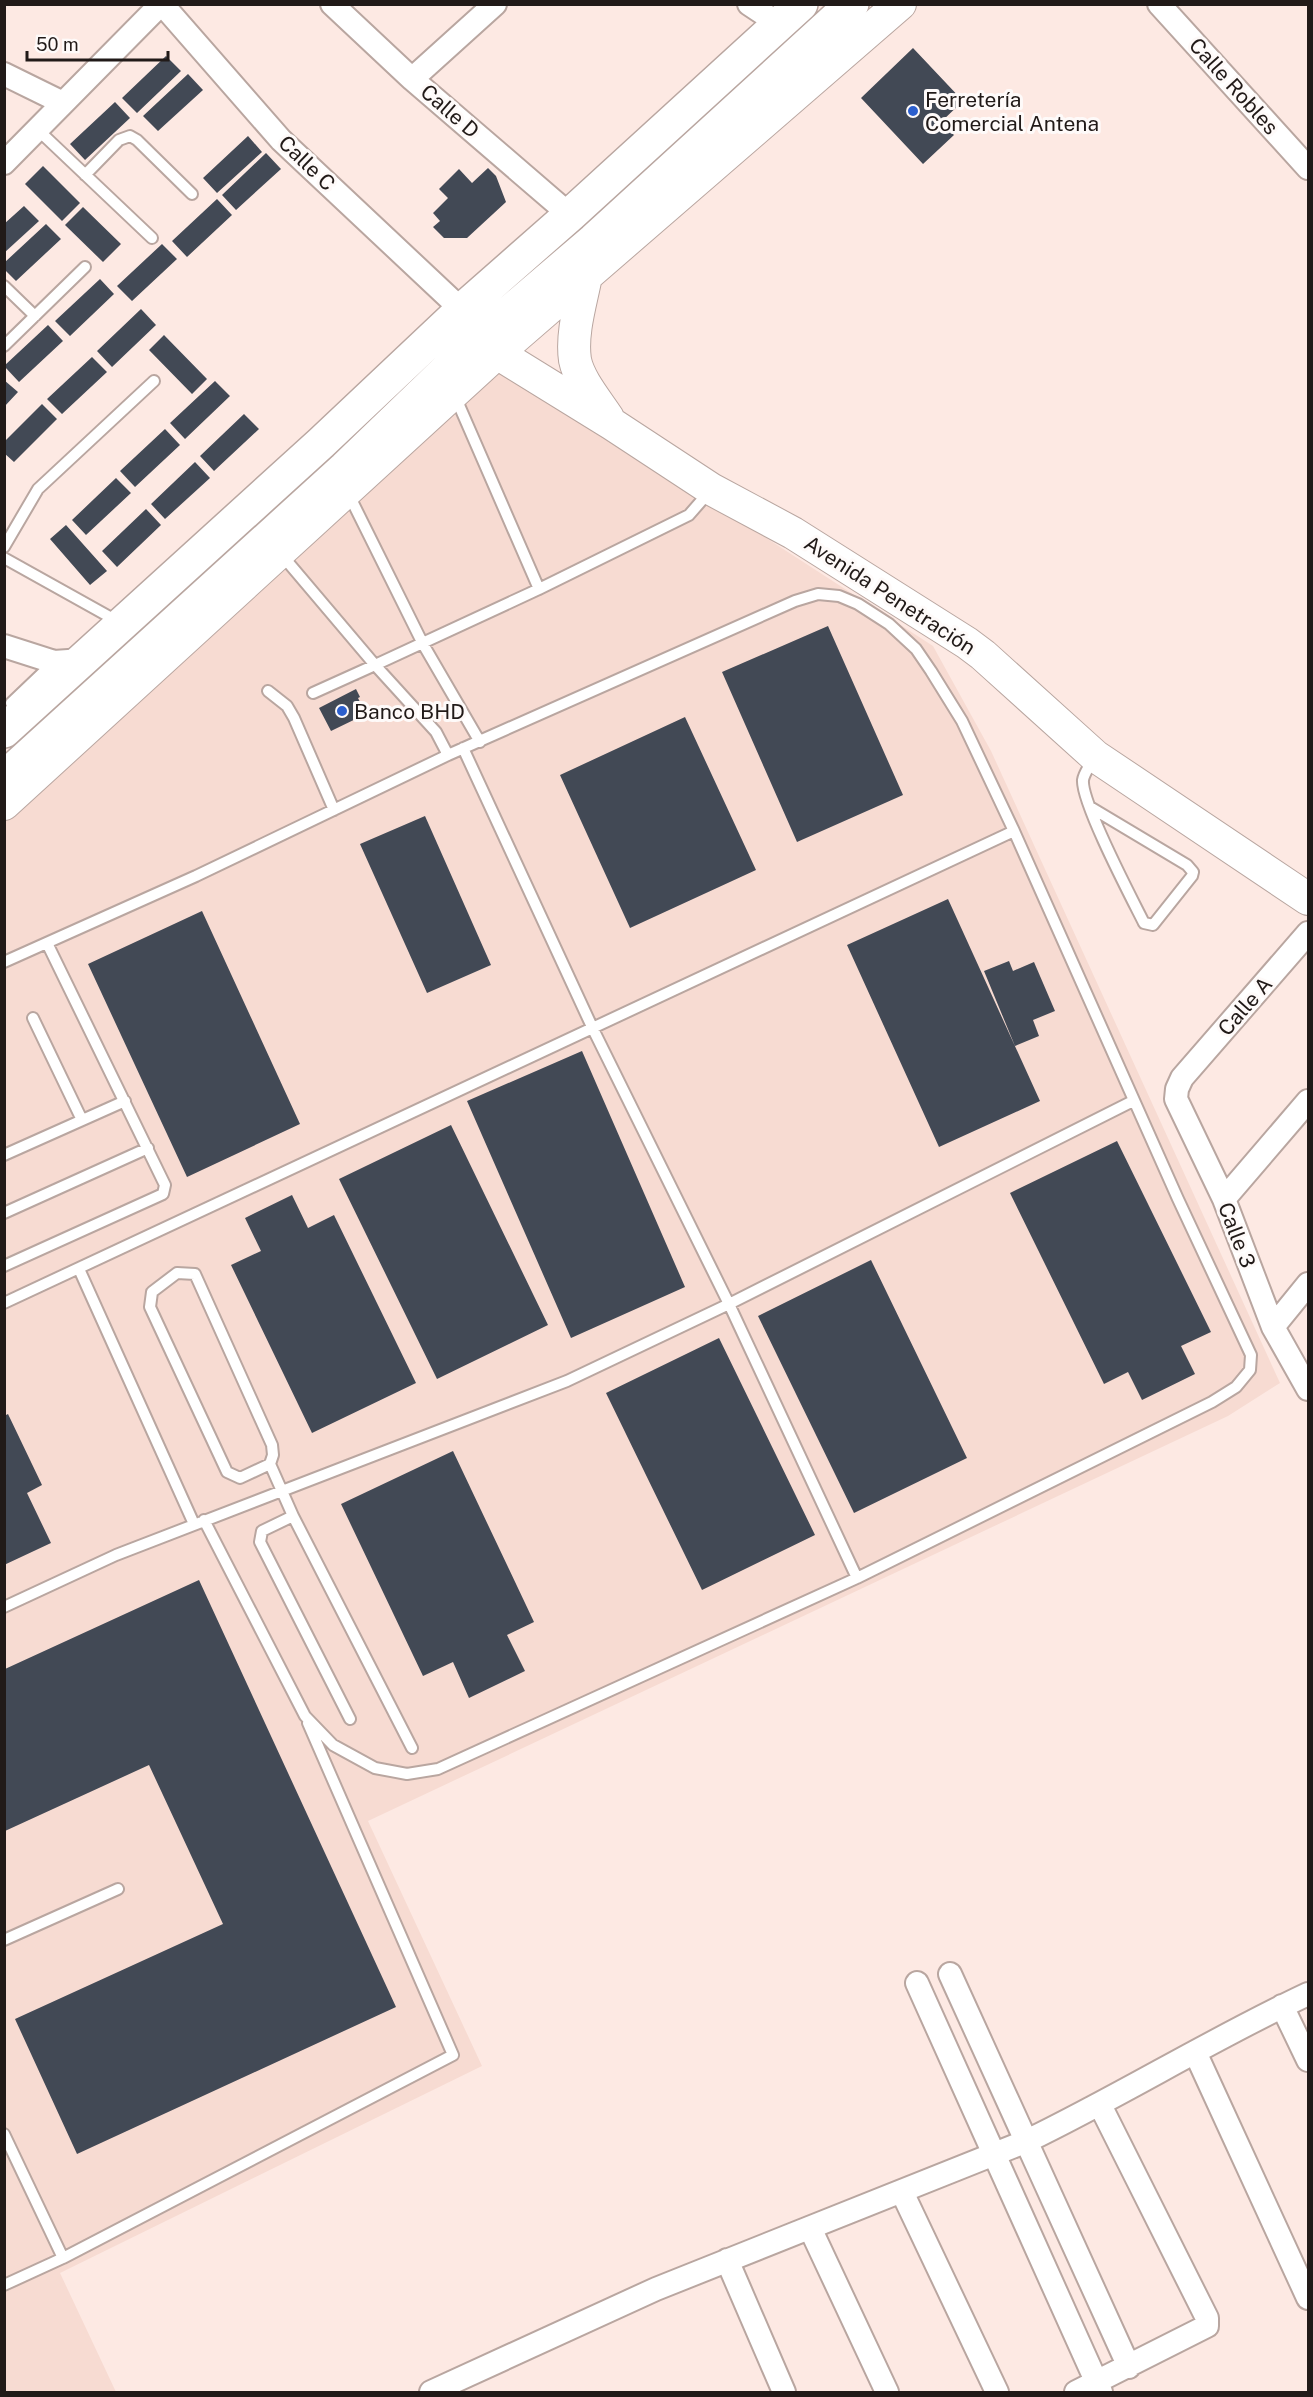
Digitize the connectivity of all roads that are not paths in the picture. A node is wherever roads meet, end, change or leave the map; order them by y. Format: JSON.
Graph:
{"nodes":[{"id":1,"x":162,"y":4,"type":"edge"},
{"id":2,"x":332,"y":4,"type":"edge"},
{"id":3,"x":495,"y":4,"type":"edge"},
{"id":4,"x":749,"y":4,"type":"edge"},
{"id":5,"x":852,"y":4,"type":"edge"},
{"id":6,"x":900,"y":4,"type":"edge"},
{"id":7,"x":1159,"y":4,"type":"edge"},
{"id":8,"x":790,"y":14,"type":"edge"},
{"id":9,"x":4,"y":74,"type":"edge"},
{"id":10,"x":412,"y":79,"type":"junction"},
{"id":11,"x":63,"y":103,"type":"junction"},
{"id":12,"x":38,"y":129,"type":"junction"},
{"id":13,"x":4,"y":164,"type":"edge"},
{"id":14,"x":1308,"y":168,"type":"edge"},
{"id":15,"x":85,"y":175,"type":"junction"},
{"id":16,"x":192,"y":194,"type":"dead end"},
{"id":17,"x":570,"y":215,"type":"junction"},
{"id":18,"x":152,"y":238,"type":"dead end"},
{"id":19,"x":85,"y":267,"type":"dead end"},
{"id":20,"x":586,"y":276,"type":"junction"},
{"id":21,"x":4,"y":286,"type":"edge"},
{"id":22,"x":35,"y":316,"type":"junction"},
{"id":23,"x":481,"y":332,"type":"junction"},
{"id":24,"x":4,"y":346,"type":"edge"},
{"id":25,"x":154,"y":381,"type":"dead end"},
{"id":26,"x":453,"y":393,"type":"junction"},
{"id":27,"x":612,"y":424,"type":"junction"},
{"id":28,"x":711,"y":489,"type":"junction"},
{"id":29,"x":347,"y":490,"type":"junction"},
{"id":30,"x":4,"y":547,"type":"edge"},
{"id":31,"x":279,"y":551,"type":"junction"},
{"id":32,"x":4,"y":558,"type":"edge"},
{"id":33,"x":539,"y":589,"type":"junction"},
{"id":34,"x":123,"y":624,"type":"junction"},
{"id":35,"x":423,"y":644,"type":"junction"},
{"id":36,"x":4,"y":646,"type":"edge"},
{"id":37,"x":68,"y":661,"type":"junction"},
{"id":38,"x":375,"y":665,"type":"junction"},
{"id":39,"x":268,"y":691,"type":"dead end"},
{"id":40,"x":313,"y":693,"type":"dead end"},
{"id":41,"x":4,"y":709,"type":"edge"},
{"id":42,"x":4,"y":731,"type":"edge"},
{"id":43,"x":480,"y":742,"type":"junction"},
{"id":44,"x":464,"y":748,"type":"junction"},
{"id":45,"x":448,"y":755,"type":"junction"},
{"id":46,"x":1095,"y":756,"type":"junction"},
{"id":47,"x":4,"y":778,"type":"edge"},
{"id":48,"x":4,"y":804,"type":"edge"},
{"id":49,"x":1090,"y":807,"type":"junction"},
{"id":50,"x":334,"y":810,"type":"junction"},
{"id":51,"x":1014,"y":831,"type":"junction"},
{"id":52,"x":1308,"y":899,"type":"edge"},
{"id":53,"x":1308,"y":933,"type":"edge"},
{"id":54,"x":47,"y":943,"type":"junction"},
{"id":55,"x":4,"y":962,"type":"edge"},
{"id":56,"x":33,"y":1018,"type":"dead end"},
{"id":57,"x":593,"y":1029,"type":"junction"},
{"id":58,"x":1182,"y":1078,"type":"joint"},
{"id":59,"x":125,"y":1101,"type":"junction"},
{"id":60,"x":1134,"y":1101,"type":"junction"},
{"id":61,"x":1308,"y":1101,"type":"edge"},
{"id":62,"x":82,"y":1120,"type":"junction"},
{"id":63,"x":148,"y":1148,"type":"junction"},
{"id":64,"x":4,"y":1155,"type":"edge"},
{"id":65,"x":1224,"y":1199,"type":"junction"},
{"id":66,"x":4,"y":1213,"type":"edge"},
{"id":67,"x":4,"y":1266,"type":"edge"},
{"id":68,"x":79,"y":1269,"type":"junction"},
{"id":69,"x":1308,"y":1284,"type":"edge"},
{"id":70,"x":4,"y":1303,"type":"edge"},
{"id":71,"x":729,"y":1304,"type":"junction"},
{"id":72,"x":1273,"y":1327,"type":"junction"},
{"id":73,"x":1308,"y":1389,"type":"edge"},
{"id":74,"x":270,"y":1464,"type":"junction"},
{"id":75,"x":283,"y":1490,"type":"junction"},
{"id":76,"x":293,"y":1516,"type":"junction"},
{"id":77,"x":199,"y":1522,"type":"junction"},
{"id":78,"x":857,"y":1578,"type":"junction"},
{"id":79,"x":4,"y":1607,"type":"edge"},
{"id":80,"x":305,"y":1716,"type":"junction"},
{"id":81,"x":350,"y":1719,"type":"dead end"},
{"id":82,"x":412,"y":1748,"type":"dead end"},
{"id":83,"x":118,"y":1889,"type":"dead end"},
{"id":84,"x":4,"y":1940,"type":"edge"},
{"id":85,"x":950,"y":1974,"type":"dead end"},
{"id":86,"x":917,"y":1983,"type":"dead end"},
{"id":87,"x":1308,"y":1994,"type":"edge"},
{"id":88,"x":1282,"y":2006,"type":"junction"},
{"id":89,"x":1195,"y":2052,"type":"junction"},
{"id":90,"x":1308,"y":2060,"type":"edge"},
{"id":91,"x":1100,"y":2105,"type":"junction"},
{"id":92,"x":4,"y":2134,"type":"edge"},
{"id":93,"x":1027,"y":2141,"type":"junction"},
{"id":94,"x":994,"y":2155,"type":"junction"},
{"id":95,"x":902,"y":2192,"type":"junction"},
{"id":96,"x":810,"y":2228,"type":"junction"},
{"id":97,"x":63,"y":2258,"type":"junction"},
{"id":98,"x":727,"y":2260,"type":"junction"},
{"id":99,"x":4,"y":2285,"type":"edge"},
{"id":100,"x":1308,"y":2298,"type":"edge"},
{"id":101,"x":1130,"y":2367,"type":"junction"},
{"id":102,"x":1099,"y":2387,"type":"edge"},
{"id":103,"x":431,"y":2392,"type":"edge"},
{"id":104,"x":784,"y":2392,"type":"edge"},
{"id":105,"x":887,"y":2392,"type":"edge"},
{"id":106,"x":997,"y":2392,"type":"edge"},
{"id":107,"x":1076,"y":2392,"type":"edge"}],
"edges":[{"from":1,"to":11,"type":"street"},
{"from":1,"to":23,"type":"street","name":"Calle C"},
{"from":2,"to":10,"type":"street","name":"Calle D"},
{"from":3,"to":10,"type":"street"},
{"from":4,"to":8,"type":"street"},
{"from":5,"to":23,"type":"main road"},
{"from":6,"to":20,"type":"street"},
{"from":7,"to":14,"type":"street","name":"Calle Robles"},
{"from":8,"to":17,"type":"main road"},
{"from":9,"to":11,"type":"street"},
{"from":10,"to":17,"type":"street","name":"Calle D"},
{"from":11,"to":12,"type":"street"},
{"from":12,"to":13,"type":"street"},
{"from":12,"to":15,"type":"lane"},
{"from":15,"to":16,"type":"lane"},
{"from":15,"to":18,"type":"lane"},
{"from":17,"to":23,"type":"main road"},
{"from":19,"to":22,"type":"lane"},
{"from":20,"to":23,"type":"street"},
{"from":20,"to":27,"type":"street"},
{"from":21,"to":22,"type":"lane"},
{"from":22,"to":24,"type":"lane"},
{"from":23,"to":26,"type":"street"},
{"from":23,"to":27,"type":"street","name":"Avenida Penetración"},
{"from":23,"to":34,"type":"main road"},
{"from":23,"to":47,"type":"main road"},
{"from":25,"to":30,"type":"lane"},
{"from":26,"to":29,"type":"street"},
{"from":26,"to":33,"type":"lane"},
{"from":27,"to":28,"type":"street","name":"Avenida Penetración"},
{"from":28,"to":33,"type":"lane"},
{"from":28,"to":46,"type":"street","name":"Avenida Penetración"},
{"from":29,"to":31,"type":"street"},
{"from":29,"to":35,"type":"lane"},
{"from":31,"to":38,"type":"lane"},
{"from":31,"to":48,"type":"street"},
{"from":32,"to":34,"type":"lane"},
{"from":33,"to":35,"type":"lane"},
{"from":34,"to":37,"type":"main road"},
{"from":35,"to":38,"type":"lane"},
{"from":35,"to":43,"type":"lane"},
{"from":36,"to":37,"type":"street"},
{"from":37,"to":41,"type":"lane"},
{"from":37,"to":42,"type":"main road"},
{"from":38,"to":40,"type":"lane"},
{"from":38,"to":45,"type":"lane"},
{"from":39,"to":50,"type":"lane"},
{"from":43,"to":44,"type":"lane"},
{"from":43,"to":51,"type":"lane"},
{"from":44,"to":45,"type":"lane"},
{"from":44,"to":57,"type":"lane"},
{"from":45,"to":50,"type":"lane"},
{"from":46,"to":49,"type":"lane"},
{"from":46,"to":52,"type":"street","name":"Avenida Penetración"},
{"from":49,"to":49,"type":"lane"},
{"from":50,"to":54,"type":"lane"},
{"from":51,"to":57,"type":"lane"},
{"from":51,"to":60,"type":"lane"},
{"from":53,"to":58,"type":"street","name":"Calle A"},
{"from":54,"to":55,"type":"lane"},
{"from":54,"to":59,"type":"lane"},
{"from":56,"to":62,"type":"lane"},
{"from":57,"to":68,"type":"lane"},
{"from":57,"to":71,"type":"lane"},
{"from":58,"to":65,"type":"street","name":"Calle 3"},
{"from":59,"to":62,"type":"lane"},
{"from":59,"to":63,"type":"lane"},
{"from":60,"to":71,"type":"lane"},
{"from":60,"to":78,"type":"lane"},
{"from":61,"to":65,"type":"street"},
{"from":62,"to":64,"type":"lane"},
{"from":63,"to":66,"type":"lane"},
{"from":63,"to":67,"type":"lane"},
{"from":65,"to":72,"type":"street","name":"Calle 3"},
{"from":68,"to":70,"type":"lane"},
{"from":68,"to":77,"type":"lane"},
{"from":69,"to":72,"type":"street"},
{"from":71,"to":75,"type":"lane"},
{"from":71,"to":78,"type":"lane"},
{"from":72,"to":73,"type":"street","name":"Calle 3"},
{"from":74,"to":74,"type":"lane"},
{"from":74,"to":75,"type":"lane"},
{"from":75,"to":76,"type":"lane"},
{"from":75,"to":77,"type":"lane"},
{"from":76,"to":81,"type":"lane"},
{"from":76,"to":82,"type":"lane"},
{"from":77,"to":79,"type":"lane"},
{"from":77,"to":80,"type":"lane"},
{"from":78,"to":80,"type":"lane"},
{"from":80,"to":97,"type":"lane"},
{"from":83,"to":84,"type":"lane"},
{"from":85,"to":93,"type":"street"},
{"from":86,"to":94,"type":"street"},
{"from":87,"to":88,"type":"street"},
{"from":88,"to":89,"type":"street"},
{"from":88,"to":90,"type":"street"},
{"from":89,"to":91,"type":"street"},
{"from":89,"to":100,"type":"street"},
{"from":91,"to":93,"type":"street"},
{"from":91,"to":101,"type":"street"},
{"from":92,"to":97,"type":"lane"},
{"from":93,"to":94,"type":"street"},
{"from":93,"to":101,"type":"street"},
{"from":94,"to":95,"type":"street"},
{"from":94,"to":102,"type":"street"},
{"from":95,"to":96,"type":"street"},
{"from":95,"to":106,"type":"street"},
{"from":96,"to":98,"type":"street"},
{"from":96,"to":105,"type":"street"},
{"from":97,"to":99,"type":"lane"},
{"from":98,"to":103,"type":"street"},
{"from":98,"to":104,"type":"street"},
{"from":101,"to":102,"type":"street"},
{"from":102,"to":107,"type":"street"}]}
